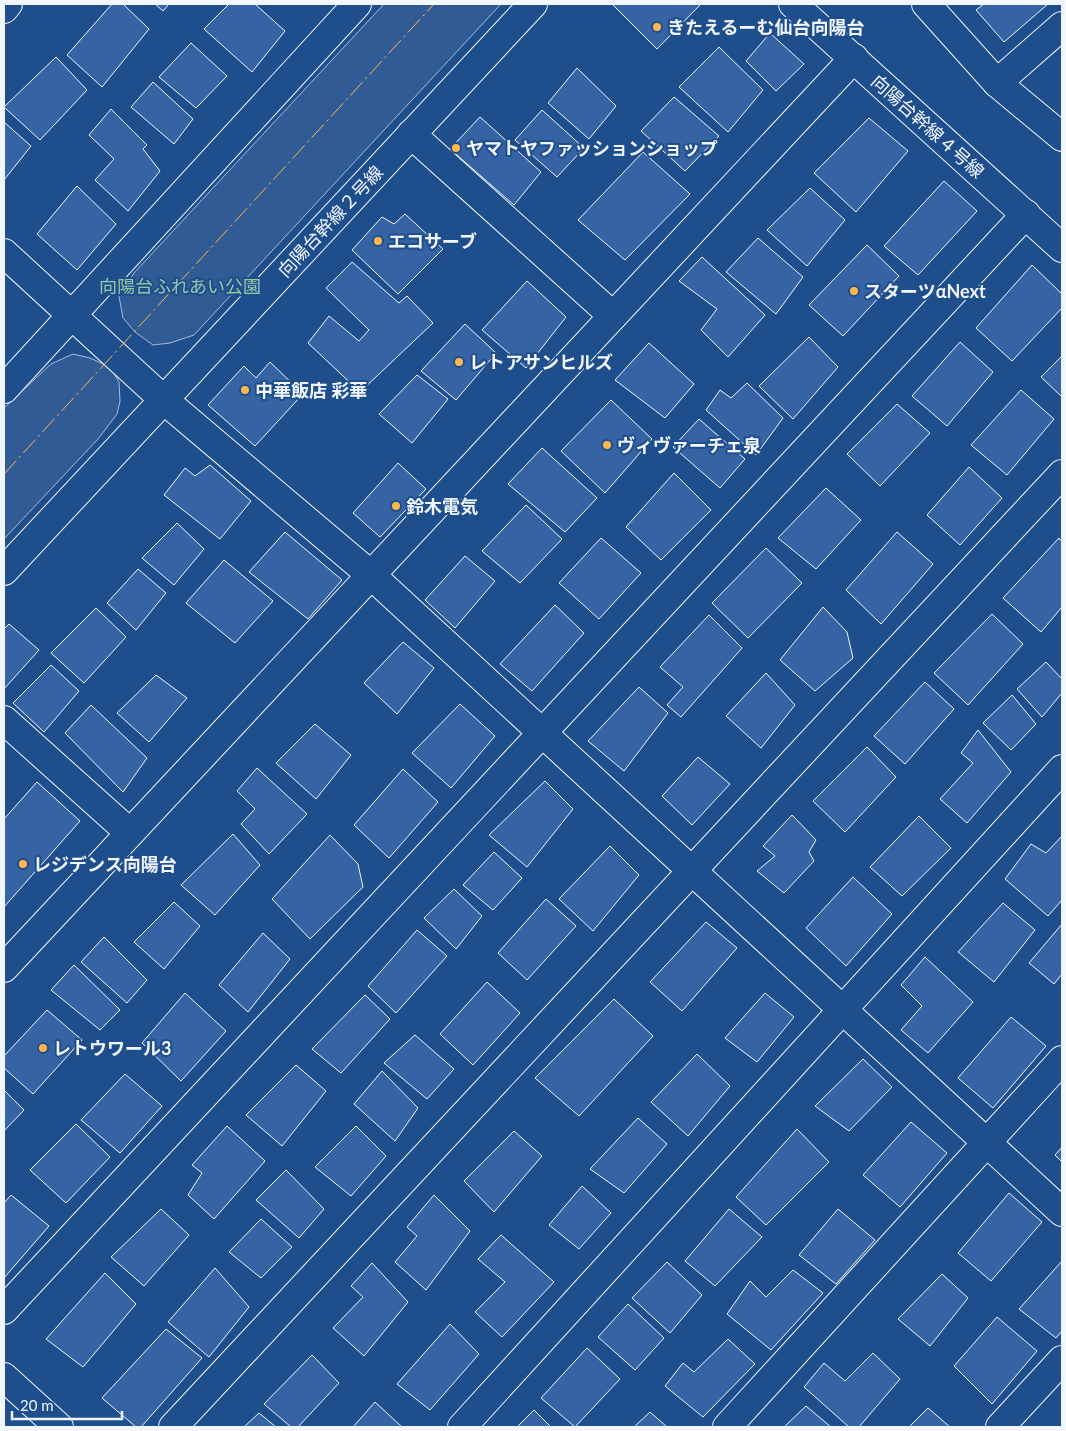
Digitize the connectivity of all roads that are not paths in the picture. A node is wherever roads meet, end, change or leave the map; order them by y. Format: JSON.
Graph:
{"nodes":[{"id":1,"x":8,"y":4,"type":"edge"},
{"id":2,"x":357,"y":4,"type":"edge"},
{"id":3,"x":533,"y":4,"type":"edge"},
{"id":4,"x":793,"y":4,"type":"edge"},
{"id":5,"x":926,"y":4,"type":"edge"},
{"id":6,"x":4,"y":9,"type":"edge"},
{"id":7,"x":1062,"y":26,"type":"edge"},
{"id":8,"x":854,"y":58,"type":"junction"},
{"id":9,"x":997,"y":83,"type":"junction"},
{"id":10,"x":411,"y":134,"type":"junction"},
{"id":11,"x":1062,"y":137,"type":"edge"},
{"id":12,"x":1026,"y":214,"type":"junction"},
{"id":13,"x":1062,"y":248,"type":"edge"},
{"id":14,"x":4,"y":253,"type":"edge"},
{"id":15,"x":73,"y":316,"type":"junction"},
{"id":16,"x":613,"y":316,"type":"junction"},
{"id":17,"x":4,"y":389,"type":"edge"},
{"id":18,"x":164,"y":400,"type":"junction"},
{"id":19,"x":1062,"y":474,"type":"edge"},
{"id":20,"x":4,"y":571,"type":"edge"},
{"id":21,"x":371,"y":575,"type":"junction"},
{"id":22,"x":4,"y":720,"type":"edge"},
{"id":23,"x":542,"y":733,"type":"junction"},
{"id":24,"x":1062,"y":769,"type":"edge"},
{"id":25,"x":130,"y":833,"type":"junction"},
{"id":26,"x":692,"y":872,"type":"junction"},
{"id":27,"x":4,"y":968,"type":"edge"},
{"id":28,"x":842,"y":1011,"type":"junction"},
{"id":29,"x":1062,"y":1060,"type":"edge"},
{"id":30,"x":988,"y":1142,"type":"junction"},
{"id":31,"x":1062,"y":1212,"type":"edge"},
{"id":32,"x":4,"y":1310,"type":"edge"},
{"id":33,"x":1062,"y":1360,"type":"edge"},
{"id":34,"x":4,"y":1377,"type":"edge"},
{"id":35,"x":59,"y":1427,"type":"edge"},
{"id":36,"x":173,"y":1427,"type":"edge"},
{"id":37,"x":462,"y":1427,"type":"edge"},
{"id":38,"x":727,"y":1427,"type":"edge"},
{"id":39,"x":1000,"y":1427,"type":"edge"}],
"edges":[{"from":1,"to":6,"type":"street"},
{"from":2,"to":15,"type":"street"},
{"from":3,"to":10,"type":"street","name":"向陽台幹線２号線"},
{"from":4,"to":8,"type":"street","name":"向陽台幹線４号線"},
{"from":5,"to":9,"type":"street"},
{"from":7,"to":9,"type":"street"},
{"from":8,"to":12,"type":"street","name":"向陽台幹線４号線"},
{"from":8,"to":16,"type":"street"},
{"from":9,"to":11,"type":"street"},
{"from":10,"to":16,"type":"street"},
{"from":10,"to":18,"type":"street","name":"向陽台幹線２号線"},
{"from":12,"to":13,"type":"street","name":"向陽台幹線４号線"},
{"from":12,"to":23,"type":"street"},
{"from":14,"to":15,"type":"street"},
{"from":15,"to":17,"type":"street"},
{"from":15,"to":18,"type":"street"},
{"from":16,"to":21,"type":"street"},
{"from":18,"to":20,"type":"street","name":"向陽台幹線２号線"},
{"from":18,"to":21,"type":"street"},
{"from":19,"to":26,"type":"street"},
{"from":21,"to":23,"type":"street"},
{"from":21,"to":25,"type":"street"},
{"from":22,"to":25,"type":"street"},
{"from":23,"to":26,"type":"street"},
{"from":23,"to":32,"type":"street"},
{"from":24,"to":28,"type":"street"},
{"from":25,"to":27,"type":"street"},
{"from":26,"to":28,"type":"street"},
{"from":26,"to":36,"type":"street"},
{"from":28,"to":30,"type":"street"},
{"from":28,"to":37,"type":"street"},
{"from":29,"to":30,"type":"street"},
{"from":30,"to":31,"type":"street"},
{"from":30,"to":38,"type":"street"},
{"from":33,"to":39,"type":"street"},
{"from":34,"to":35,"type":"street"}]}
